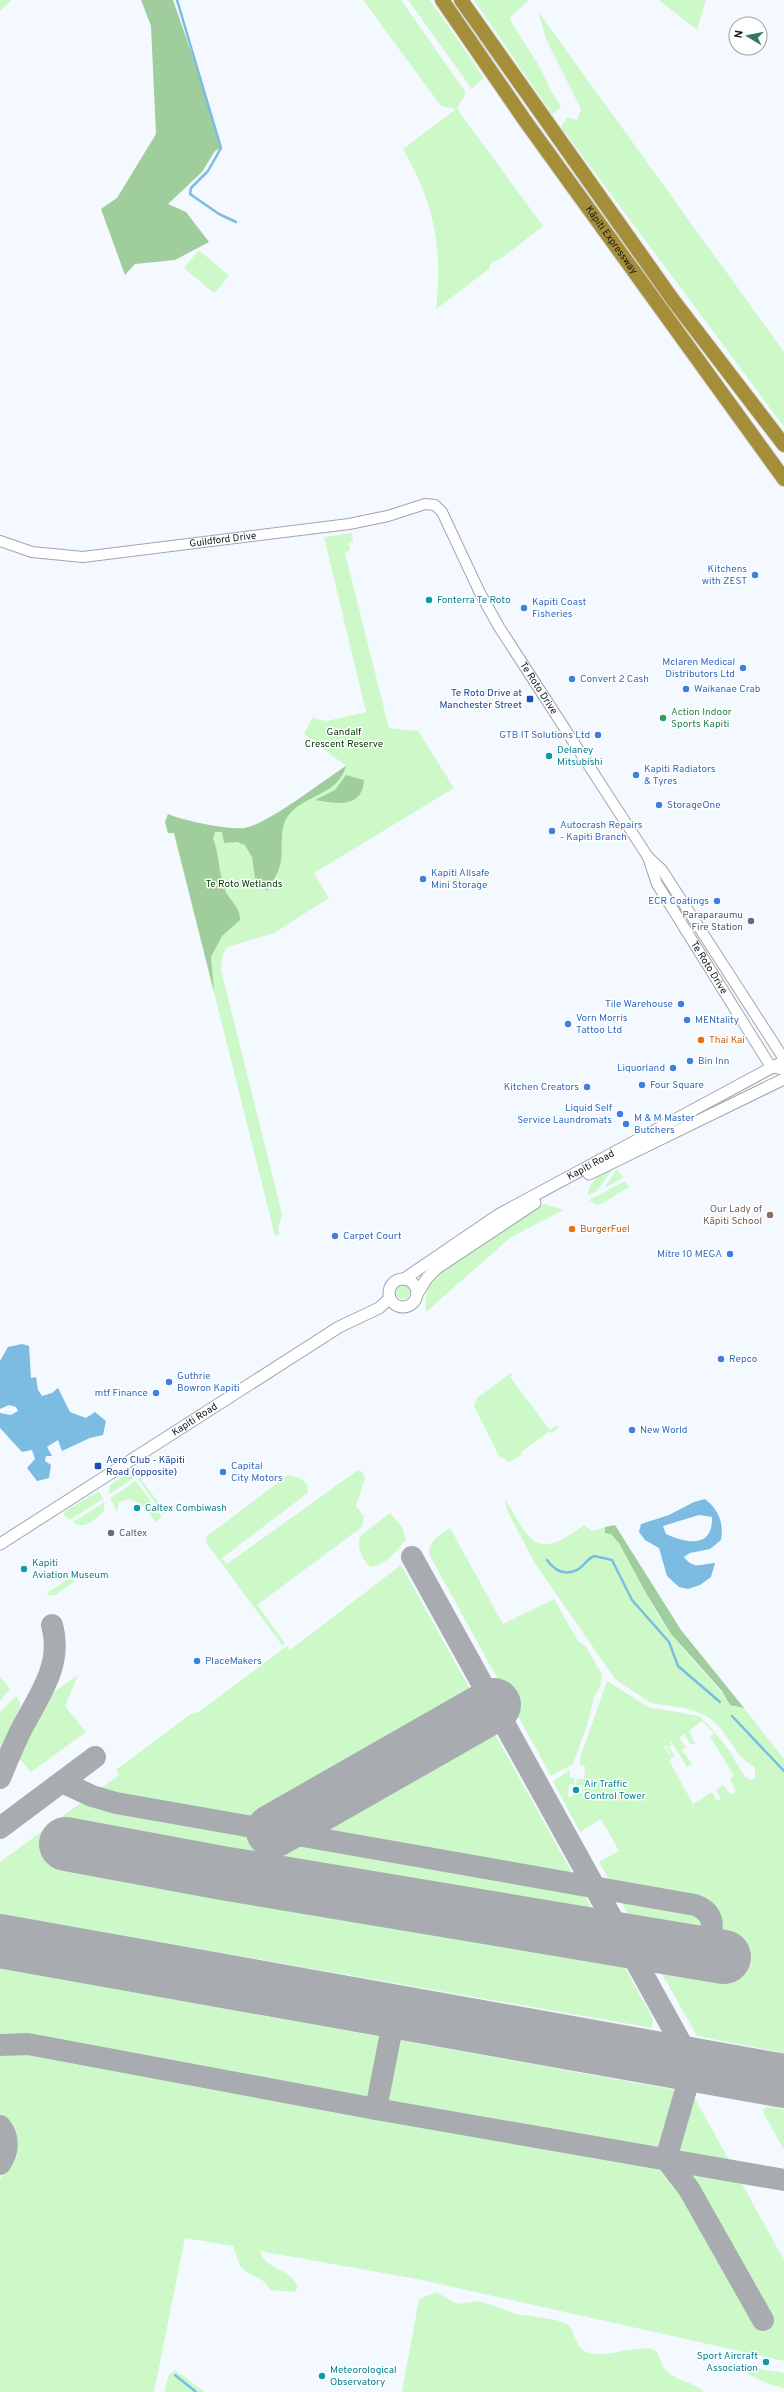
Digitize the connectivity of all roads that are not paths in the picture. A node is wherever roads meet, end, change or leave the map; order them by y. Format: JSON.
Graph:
{"nodes":[{"id":1,"x":442,"y":0,"type":"edge"},
{"id":2,"x":461,"y":0,"type":"edge"},
{"id":3,"x":743,"y":423,"type":"junction"},
{"id":4,"x":784,"y":444,"type":"edge"},
{"id":5,"x":784,"y":479,"type":"edge"},
{"id":6,"x":784,"y":485,"type":"edge"},
{"id":7,"x":442,"y":512,"type":"joint"},
{"id":8,"x":0,"y":541,"type":"edge"},
{"id":9,"x":648,"y":857,"type":"junction"},
{"id":10,"x":712,"y":948,"type":"junction"},
{"id":11,"x":701,"y":955,"type":"junction"},
{"id":12,"x":750,"y":1033,"type":"junction"},
{"id":13,"x":770,"y":1036,"type":"junction"},
{"id":14,"x":782,"y":1067,"type":"edge"},
{"id":15,"x":516,"y":1214,"type":"junction"},
{"id":16,"x":498,"y":1215,"type":"junction"},
{"id":17,"x":404,"y":1279,"type":"junction"},
{"id":18,"x":417,"y":1294,"type":"junction"},
{"id":19,"x":390,"y":1298,"type":"junction"},
{"id":20,"x":0,"y":1544,"type":"edge"}],
"edges":[{"from":1,"to":3,"type":"highway","name":"Kāpiti Expressway"},
{"from":2,"to":4,"type":"highway","name":"Kāpiti Expressway"},
{"from":3,"to":5,"type":"highway","name":"Kāpiti Expressway"},
{"from":3,"to":6,"type":"highway"},
{"from":7,"to":8,"type":"street","name":"Guildford Drive"},
{"from":7,"to":9,"type":"street","name":"Te Roto Drive"},
{"from":9,"to":10,"type":"street","name":"Te Roto Drive"},
{"from":9,"to":11,"type":"street","name":"Te Roto Drive"},
{"from":10,"to":11,"type":"street"},
{"from":10,"to":13,"type":"street","name":"Te Roto Drive"},
{"from":11,"to":12,"type":"street","name":"Te Roto Drive"},
{"from":12,"to":13,"type":"street"},
{"from":12,"to":14,"type":"street","name":"Te Roto Drive"},
{"from":13,"to":14,"type":"street","name":"Te Roto Drive"},
{"from":14,"to":15,"type":"main road","name":"Kapiti Road"},
{"from":14,"to":16,"type":"main road","name":"Kapiti Road"},
{"from":15,"to":16,"type":"main road"},
{"from":15,"to":18,"type":"main road","name":"Kapiti Road"},
{"from":16,"to":17,"type":"main road","name":"Kapiti Road"},
{"from":17,"to":18,"type":"main road"},
{"from":17,"to":19,"type":"main road"},
{"from":18,"to":19,"type":"main road"},
{"from":19,"to":20,"type":"main road","name":"Kapiti Road"}]}
